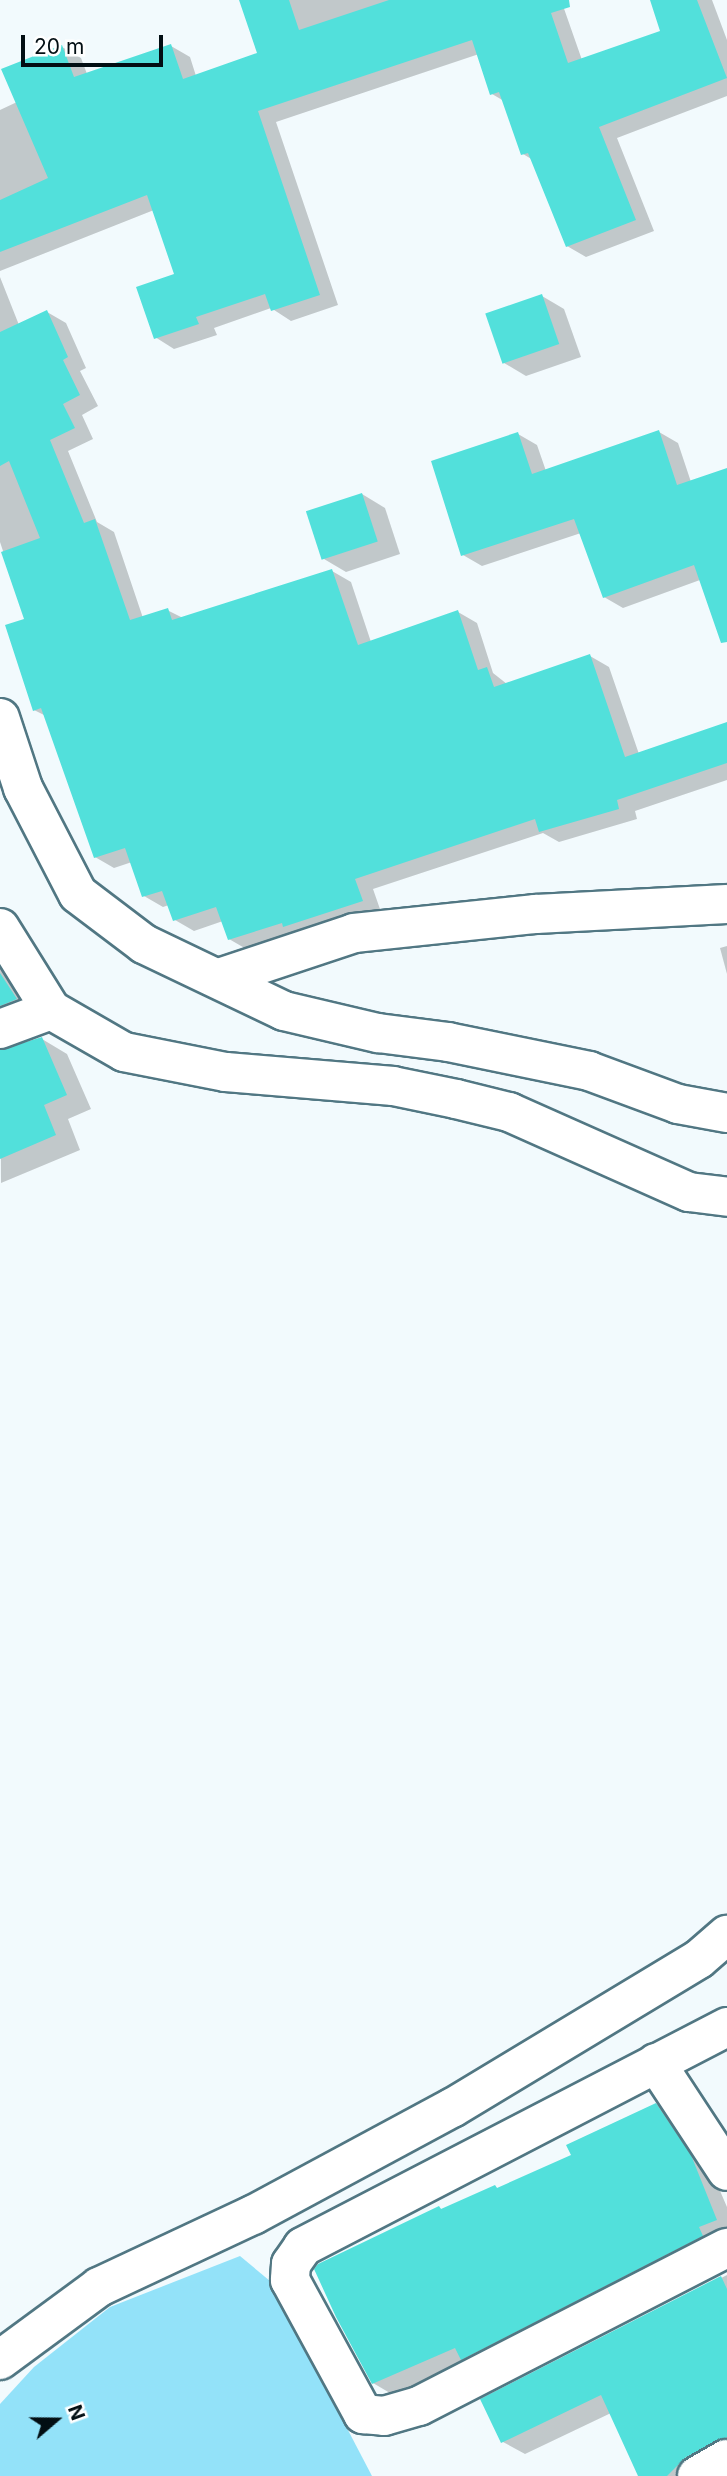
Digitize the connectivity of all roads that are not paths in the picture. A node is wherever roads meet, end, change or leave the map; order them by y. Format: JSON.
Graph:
{"nodes":[{"id":1,"x":0,"y":718,"type":"edge"},
{"id":2,"x":727,"y":904,"type":"edge"},
{"id":3,"x":0,"y":928,"type":"edge"},
{"id":4,"x":219,"y":978,"type":"junction"},
{"id":5,"x":51,"y":1010,"type":"junction"},
{"id":6,"x":0,"y":1029,"type":"edge"},
{"id":7,"x":727,"y":1113,"type":"edge"},
{"id":8,"x":727,"y":1197,"type":"edge"},
{"id":9,"x":727,"y":1936,"type":"edge"},
{"id":10,"x":727,"y":2027,"type":"edge"},
{"id":11,"x":656,"y":2063,"type":"junction"},
{"id":12,"x":727,"y":2171,"type":"edge"},
{"id":13,"x":727,"y":2248,"type":"edge"},
{"id":14,"x":0,"y":2360,"type":"edge"},
{"id":15,"x":727,"y":2459,"type":"edge"},
{"id":16,"x":697,"y":2476,"type":"edge"}],
"edges":[{"from":1,"to":4,"type":"street"},
{"from":2,"to":4,"type":"street"},
{"from":3,"to":5,"type":"street"},
{"from":4,"to":7,"type":"street"},
{"from":5,"to":6,"type":"street"},
{"from":5,"to":8,"type":"street"},
{"from":9,"to":14,"type":"street"},
{"from":10,"to":11,"type":"street"},
{"from":11,"to":12,"type":"street"},
{"from":11,"to":13,"type":"street"},
{"from":15,"to":16,"type":"street"}]}
